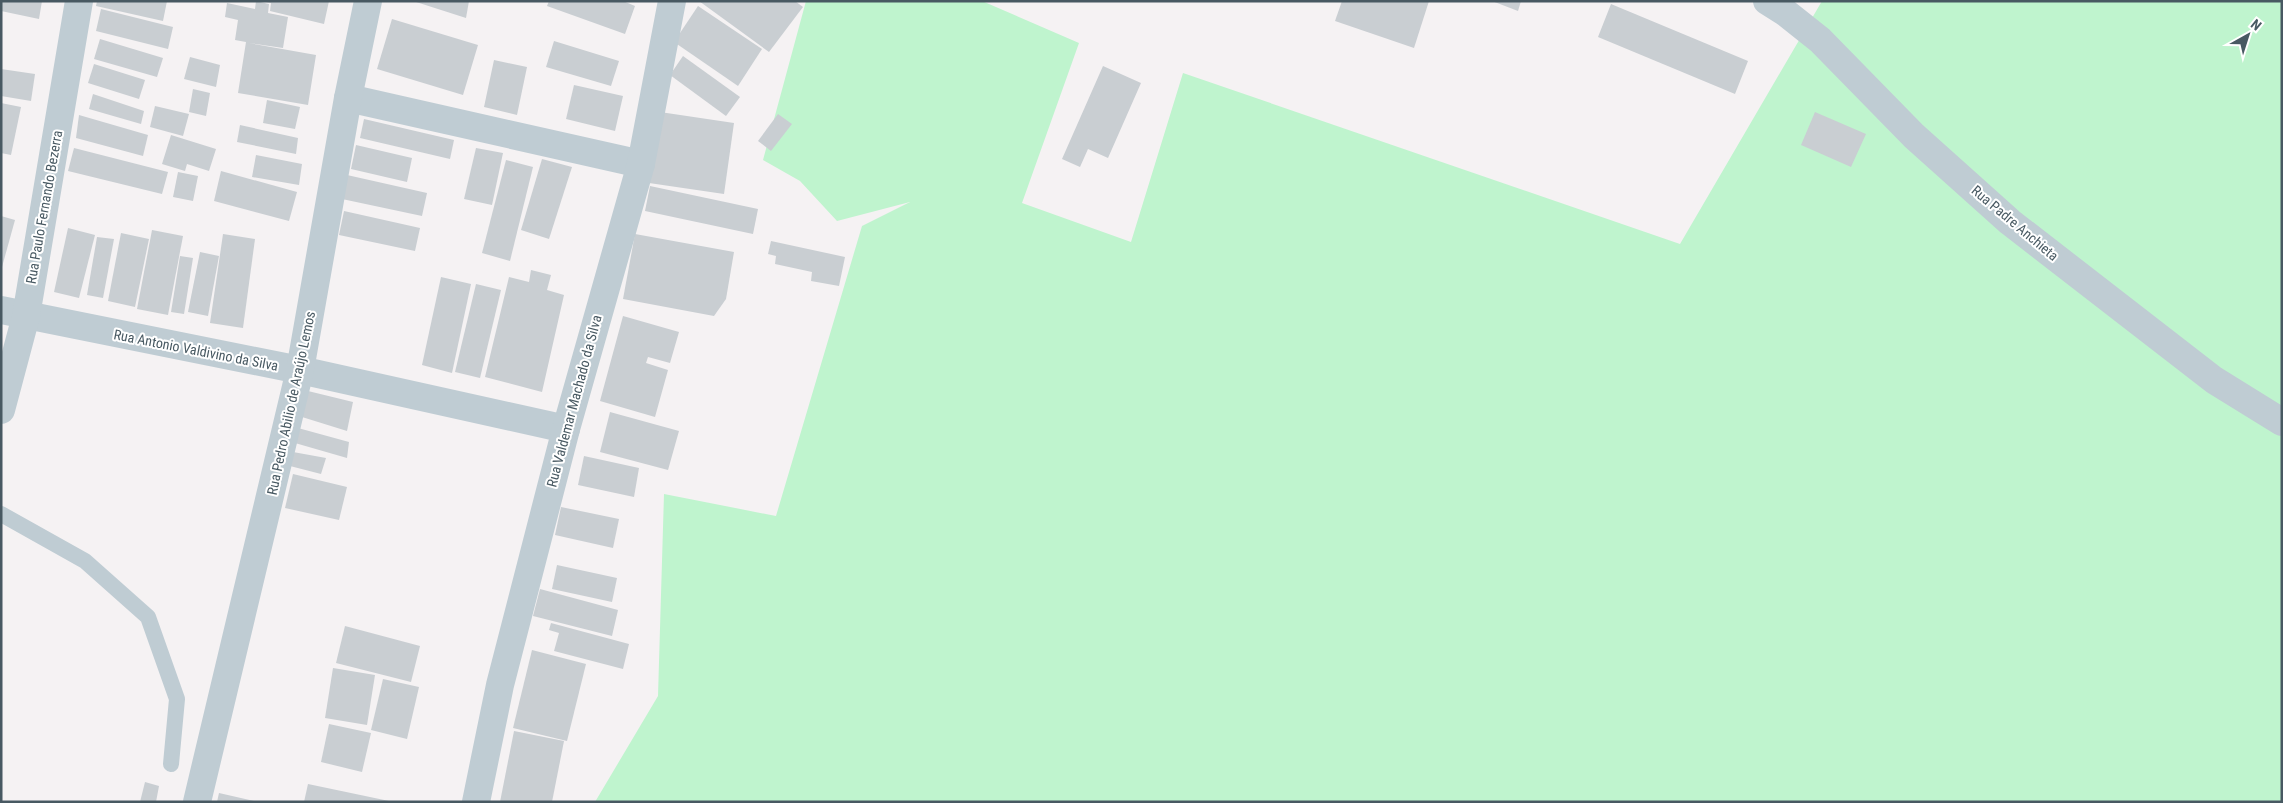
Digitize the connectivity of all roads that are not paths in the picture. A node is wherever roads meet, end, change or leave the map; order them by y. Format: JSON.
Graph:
{"nodes":[{"id":1,"x":79,"y":1,"type":"edge"},
{"id":2,"x":368,"y":1,"type":"edge"},
{"id":3,"x":672,"y":1,"type":"edge"},
{"id":4,"x":1767,"y":1,"type":"edge"},
{"id":5,"x":348,"y":98,"type":"junction"},
{"id":6,"x":641,"y":164,"type":"junction"},
{"id":7,"x":14,"y":313,"type":"edge"},
{"id":8,"x":300,"y":370,"type":"junction"},
{"id":9,"x":1,"y":410,"type":"edge"},
{"id":10,"x":2282,"y":422,"type":"edge"},
{"id":11,"x":566,"y":428,"type":"junction"},
{"id":12,"x":1,"y":514,"type":"edge"},
{"id":13,"x":171,"y":764,"type":"dead end"},
{"id":14,"x":197,"y":802,"type":"edge"},
{"id":15,"x":476,"y":802,"type":"edge"}],
"edges":[{"from":1,"to":7,"type":"street","name":"Rua Paulo Fernando Bezerra"},
{"from":2,"to":5,"type":"street","name":"Rua Pedro Abilio de Araújo Lemos"},
{"from":3,"to":6,"type":"street","name":"Rua Valdemar Machado da Silva"},
{"from":4,"to":10,"type":"street","name":"Rua Padre Anchieta"},
{"from":5,"to":6,"type":"street"},
{"from":5,"to":8,"type":"street","name":"Rua Pedro Abilio de Araújo Lemos"},
{"from":6,"to":11,"type":"street","name":"Rua Valdemar Machado da Silva"},
{"from":7,"to":8,"type":"street","name":"Rua Antonio Valdivino da Silva"},
{"from":7,"to":9,"type":"street","name":"Rua Paulo Fernando Bezerra"},
{"from":8,"to":11,"type":"street","name":"Rua Antonio Valdivino da Silva"},
{"from":8,"to":14,"type":"street","name":"Rua Pedro Abilio de Araújo Lemos"},
{"from":11,"to":15,"type":"street","name":"Rua Valdemar Machado da Silva"},
{"from":12,"to":13,"type":"lane"}]}
